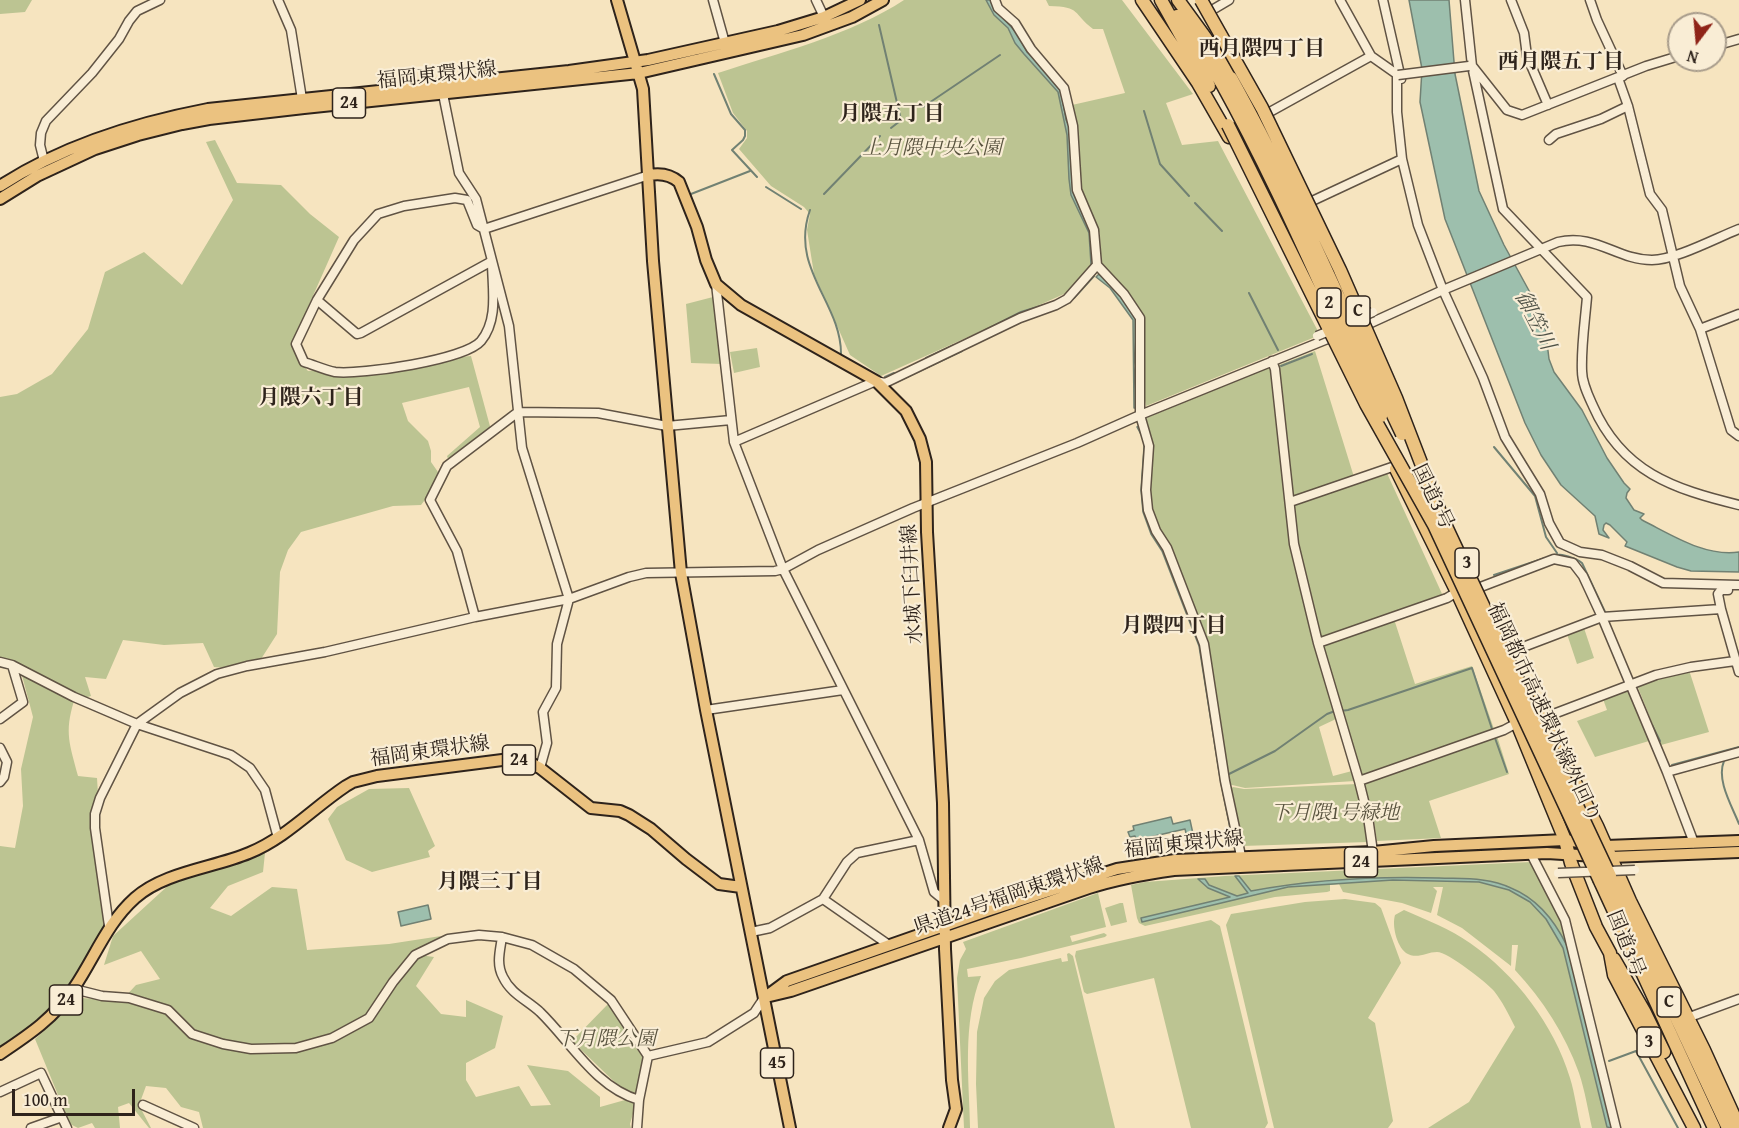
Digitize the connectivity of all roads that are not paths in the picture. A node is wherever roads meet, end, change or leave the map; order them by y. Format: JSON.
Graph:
{"nodes":[{"id":1,"x":160,"y":0,"type":"edge"},
{"id":2,"x":278,"y":0,"type":"edge"},
{"id":3,"x":617,"y":0,"type":"edge"},
{"id":4,"x":713,"y":0,"type":"edge"},
{"id":5,"x":816,"y":0,"type":"edge"},
{"id":6,"x":860,"y":0,"type":"edge"},
{"id":7,"x":883,"y":0,"type":"edge"},
{"id":8,"x":995,"y":0,"type":"edge"},
{"id":9,"x":1142,"y":0,"type":"edge"},
{"id":10,"x":1163,"y":0,"type":"edge"},
{"id":11,"x":1178,"y":0,"type":"edge"},
{"id":12,"x":1199,"y":0,"type":"edge"},
{"id":13,"x":1229,"y":0,"type":"edge"},
{"id":14,"x":1340,"y":0,"type":"edge"},
{"id":15,"x":1383,"y":0,"type":"edge"},
{"id":16,"x":1464,"y":0,"type":"edge"},
{"id":17,"x":1511,"y":0,"type":"edge"},
{"id":18,"x":1590,"y":0,"type":"edge"},
{"id":19,"x":1207,"y":13,"type":"junction"},
{"id":20,"x":824,"y":17,"type":"junction"},
{"id":21,"x":725,"y":43,"type":"junction"},
{"id":22,"x":1371,"y":56,"type":"junction"},
{"id":23,"x":1667,"y":60,"type":"edge"},
{"id":24,"x":635,"y":62,"type":"junction"},
{"id":25,"x":1470,"y":66,"type":"junction"},
{"id":26,"x":639,"y":74,"type":"junction"},
{"id":27,"x":1397,"y":75,"type":"junction"},
{"id":28,"x":1621,"y":77,"type":"junction"},
{"id":29,"x":1226,"y":80,"type":"junction"},
{"id":30,"x":443,"y":94,"type":"junction"},
{"id":31,"x":302,"y":99,"type":"junction"},
{"id":32,"x":1548,"y":105,"type":"junction"},
{"id":33,"x":1628,"y":106,"type":"junction"},
{"id":34,"x":1268,"y":113,"type":"junction"},
{"id":35,"x":1400,"y":123,"type":"junction"},
{"id":36,"x":1549,"y":140,"type":"dead end"},
{"id":37,"x":1402,"y":159,"type":"junction"},
{"id":38,"x":44,"y":161,"type":"junction"},
{"id":39,"x":649,"y":175,"type":"junction"},
{"id":40,"x":0,"y":186,"type":"edge"},
{"id":41,"x":0,"y":199,"type":"edge"},
{"id":42,"x":1310,"y":202,"type":"junction"},
{"id":43,"x":484,"y":229,"type":"junction"},
{"id":44,"x":1739,"y":229,"type":"edge"},
{"id":45,"x":1539,"y":249,"type":"junction"},
{"id":46,"x":1674,"y":255,"type":"junction"},
{"id":47,"x":492,"y":261,"type":"junction"},
{"id":48,"x":1098,"y":265,"type":"junction"},
{"id":49,"x":716,"y":284,"type":"junction"},
{"id":50,"x":1446,"y":289,"type":"junction"},
{"id":51,"x":317,"y":300,"type":"junction"},
{"id":52,"x":1373,"y":312,"type":"dead end"},
{"id":53,"x":1739,"y":314,"type":"edge"},
{"id":54,"x":1365,"y":326,"type":"junction"},
{"id":55,"x":1700,"y":330,"type":"junction"},
{"id":56,"x":1317,"y":336,"type":"dead end"},
{"id":57,"x":1331,"y":337,"type":"junction"},
{"id":58,"x":1272,"y":361,"type":"junction"},
{"id":59,"x":876,"y":381,"type":"junction"},
{"id":60,"x":518,"y":412,"type":"junction"},
{"id":61,"x":1140,"y":415,"type":"junction"},
{"id":62,"x":731,"y":420,"type":"junction"},
{"id":63,"x":667,"y":426,"type":"junction"},
{"id":64,"x":1739,"y":436,"type":"edge"},
{"id":65,"x":734,"y":442,"type":"junction"},
{"id":66,"x":1395,"y":466,"type":"junction"},
{"id":67,"x":1290,"y":502,"type":"junction"},
{"id":68,"x":927,"y":504,"type":"junction"},
{"id":69,"x":1739,"y":505,"type":"edge"},
{"id":70,"x":1438,"y":523,"type":"junction"},
{"id":71,"x":783,"y":570,"type":"junction"},
{"id":72,"x":681,"y":573,"type":"junction"},
{"id":73,"x":1739,"y":585,"type":"edge"},
{"id":74,"x":1478,"y":588,"type":"junction"},
{"id":75,"x":1739,"y":590,"type":"edge"},
{"id":76,"x":1457,"y":592,"type":"junction"},
{"id":77,"x":569,"y":599,"type":"junction"},
{"id":78,"x":1721,"y":609,"type":"junction"},
{"id":79,"x":476,"y":617,"type":"junction"},
{"id":80,"x":1602,"y":617,"type":"junction"},
{"id":81,"x":1318,"y":643,"type":"junction"},
{"id":82,"x":1510,"y":652,"type":"junction"},
{"id":83,"x":1735,"y":661,"type":"junction"},
{"id":84,"x":0,"y":662,"type":"edge"},
{"id":85,"x":12,"y":665,"type":"junction"},
{"id":86,"x":1739,"y":672,"type":"edge"},
{"id":87,"x":1630,"y":684,"type":"junction"},
{"id":88,"x":843,"y":690,"type":"junction"},
{"id":89,"x":705,"y":710,"type":"junction"},
{"id":90,"x":1543,"y":718,"type":"junction"},
{"id":91,"x":0,"y":719,"type":"edge"},
{"id":92,"x":1517,"y":723,"type":"junction"},
{"id":93,"x":138,"y":724,"type":"junction"},
{"id":94,"x":0,"y":748,"type":"edge"},
{"id":95,"x":1739,"y":752,"type":"edge"},
{"id":96,"x":540,"y":768,"type":"junction"},
{"id":97,"x":1667,"y":772,"type":"junction"},
{"id":98,"x":1359,"y":781,"type":"junction"},
{"id":99,"x":0,"y":782,"type":"edge"},
{"id":100,"x":278,"y":838,"type":"junction"},
{"id":101,"x":919,"y":840,"type":"junction"},
{"id":102,"x":1565,"y":840,"type":"junction"},
{"id":103,"x":1739,"y":842,"type":"edge"},
{"id":104,"x":1694,"y":843,"type":"junction"},
{"id":105,"x":1604,"y":849,"type":"junction"},
{"id":106,"x":1373,"y":852,"type":"junction"},
{"id":107,"x":1739,"y":852,"type":"edge"},
{"id":108,"x":1531,"y":854,"type":"junction"},
{"id":109,"x":1569,"y":855,"type":"junction"},
{"id":110,"x":1241,"y":856,"type":"junction"},
{"id":111,"x":1635,"y":870,"type":"dead end"},
{"id":112,"x":1558,"y":873,"type":"dead end"},
{"id":113,"x":741,"y":887,"type":"junction"},
{"id":114,"x":823,"y":899,"type":"junction"},
{"id":115,"x":945,"y":900,"type":"junction"},
{"id":116,"x":1630,"y":900,"type":"junction"},
{"id":117,"x":946,"y":925,"type":"junction"},
{"id":118,"x":109,"y":927,"type":"junction"},
{"id":119,"x":751,"y":932,"type":"junction"},
{"id":120,"x":502,"y":937,"type":"junction"},
{"id":121,"x":945,"y":938,"type":"junction"},
{"id":122,"x":889,"y":945,"type":"junction"},
{"id":123,"x":1610,"y":953,"type":"junction"},
{"id":124,"x":74,"y":989,"type":"junction"},
{"id":125,"x":764,"y":998,"type":"junction"},
{"id":126,"x":1739,"y":999,"type":"edge"},
{"id":127,"x":1687,"y":1018,"type":"junction"},
{"id":128,"x":0,"y":1054,"type":"edge"},
{"id":129,"x":648,"y":1056,"type":"junction"},
{"id":130,"x":0,"y":1092,"type":"edge"},
{"id":131,"x":639,"y":1100,"type":"junction"},
{"id":132,"x":143,"y":1105,"type":"dead end"},
{"id":133,"x":62,"y":1117,"type":"junction"},
{"id":134,"x":1739,"y":1127,"type":"edge"},
{"id":135,"x":31,"y":1128,"type":"edge"},
{"id":136,"x":67,"y":1128,"type":"edge"},
{"id":137,"x":194,"y":1128,"type":"edge"},
{"id":138,"x":637,"y":1128,"type":"edge"},
{"id":139,"x":790,"y":1128,"type":"edge"},
{"id":140,"x":948,"y":1128,"type":"edge"},
{"id":141,"x":1616,"y":1128,"type":"edge"},
{"id":142,"x":1694,"y":1128,"type":"edge"},
{"id":143,"x":1702,"y":1128,"type":"edge"},
{"id":144,"x":1714,"y":1128,"type":"edge"},
{"id":145,"x":1729,"y":1128,"type":"edge"}],
"edges":[{"from":1,"to":38,"type":"street"},
{"from":2,"to":31,"type":"street"},
{"from":3,"to":24,"type":"main road"},
{"from":4,"to":21,"type":"street"},
{"from":5,"to":20,"type":"street"},
{"from":6,"to":20,"type":"main road","name":"福岡東環状線","number":"24"},
{"from":7,"to":26,"type":"main road","name":"福岡東環状線","number":"24"},
{"from":8,"to":48,"type":"street"},
{"from":9,"to":57,"type":"highway","name":"国道3号","number":"3"},
{"from":10,"to":29,"type":"highway","number":"2"},
{"from":10,"to":70,"type":"highway","name":"福岡都市高速環状線外回り","number":"C","bridge":true},
{"from":11,"to":29,"type":"highway","number":"2"},
{"from":12,"to":19,"type":"highway","name":"国道3号","number":"3"},
{"from":12,"to":70,"type":"highway","number":"C","bridge":true},
{"from":13,"to":19,"type":"street"},
{"from":14,"to":22,"type":"street"},
{"from":15,"to":35,"type":"street"},
{"from":16,"to":25,"type":"street"},
{"from":17,"to":32,"type":"street"},
{"from":18,"to":28,"type":"street"},
{"from":19,"to":34,"type":"highway","name":"国道3号","number":"3"},
{"from":20,"to":21,"type":"main road","name":"福岡東環状線","number":"24"},
{"from":21,"to":24,"type":"main road","name":"福岡東環状線","number":"24"},
{"from":22,"to":27,"type":"street"},
{"from":22,"to":34,"type":"street"},
{"from":23,"to":28,"type":"street"},
{"from":24,"to":26,"type":"main road"},
{"from":24,"to":31,"type":"main road","name":"福岡東環状線","number":"24"},
{"from":25,"to":27,"type":"street","bridge":true},
{"from":25,"to":32,"type":"street"},
{"from":25,"to":45,"type":"street"},
{"from":26,"to":30,"type":"main road","name":"福岡東環状線","number":"24"},
{"from":26,"to":39,"type":"main road"},
{"from":27,"to":35,"type":"street"},
{"from":28,"to":32,"type":"street"},
{"from":28,"to":33,"type":"street"},
{"from":29,"to":70,"type":"highway","number":"2","bridge":true},
{"from":30,"to":41,"type":"main road","name":"福岡東環状線","number":"24"},
{"from":30,"to":43,"type":"street"},
{"from":31,"to":38,"type":"main road","name":"福岡東環状線","number":"24"},
{"from":33,"to":36,"type":"street"},
{"from":33,"to":46,"type":"street"},
{"from":34,"to":42,"type":"highway","name":"国道3号","number":"3"},
{"from":35,"to":37,"type":"street"},
{"from":37,"to":42,"type":"street"},
{"from":37,"to":50,"type":"street"},
{"from":38,"to":40,"type":"main road","name":"福岡東環状線","number":"24"},
{"from":39,"to":43,"type":"street"},
{"from":39,"to":49,"type":"main road","name":"水城下臼井線"},
{"from":39,"to":63,"type":"main road"},
{"from":42,"to":54,"type":"highway","name":"国道3号","number":"3"},
{"from":43,"to":47,"type":"street"},
{"from":43,"to":51,"type":"street"},
{"from":44,"to":46,"type":"street"},
{"from":45,"to":46,"type":"street"},
{"from":45,"to":50,"type":"street"},
{"from":45,"to":69,"type":"street"},
{"from":46,"to":55,"type":"street"},
{"from":47,"to":51,"type":"street"},
{"from":47,"to":51,"type":"street"},
{"from":47,"to":60,"type":"street"},
{"from":48,"to":59,"type":"street"},
{"from":48,"to":61,"type":"street"},
{"from":49,"to":59,"type":"main road","name":"水城下臼井線"},
{"from":49,"to":62,"type":"street"},
{"from":50,"to":54,"type":"street"},
{"from":50,"to":73,"type":"street"},
{"from":52,"to":56,"type":"street","bridge":true},
{"from":53,"to":55,"type":"street"},
{"from":54,"to":57,"type":"street"},
{"from":54,"to":74,"type":"highway","name":"国道3号","number":"3"},
{"from":55,"to":64,"type":"street"},
{"from":57,"to":58,"type":"street"},
{"from":57,"to":66,"type":"highway","name":"国道3号","number":"3"},
{"from":58,"to":61,"type":"street"},
{"from":58,"to":67,"type":"street"},
{"from":59,"to":65,"type":"street"},
{"from":59,"to":68,"type":"main road","name":"水城下臼井線"},
{"from":60,"to":63,"type":"street"},
{"from":60,"to":77,"type":"street"},
{"from":60,"to":79,"type":"street"},
{"from":61,"to":68,"type":"street"},
{"from":61,"to":110,"type":"street"},
{"from":62,"to":63,"type":"street"},
{"from":62,"to":65,"type":"street"},
{"from":63,"to":72,"type":"main road"},
{"from":65,"to":71,"type":"street"},
{"from":66,"to":67,"type":"street"},
{"from":66,"to":76,"type":"highway","name":"国道3号","number":"3"},
{"from":67,"to":81,"type":"street"},
{"from":68,"to":71,"type":"street"},
{"from":68,"to":115,"type":"main road","name":"水城下臼井線"},
{"from":70,"to":105,"type":"highway","number":"C","bridge":true},
{"from":70,"to":144,"type":"highway","name":"福岡都市高速環状線外回り","number":"C","bridge":true},
{"from":71,"to":72,"type":"street"},
{"from":71,"to":88,"type":"street"},
{"from":72,"to":77,"type":"street"},
{"from":72,"to":89,"type":"main road"},
{"from":74,"to":80,"type":"street"},
{"from":74,"to":82,"type":"highway","name":"国道3号","number":"3"},
{"from":75,"to":78,"type":"street"},
{"from":76,"to":81,"type":"street"},
{"from":76,"to":92,"type":"highway","name":"国道3号","number":"3"},
{"from":77,"to":79,"type":"street"},
{"from":77,"to":96,"type":"street"},
{"from":78,"to":80,"type":"street"},
{"from":78,"to":83,"type":"street"},
{"from":79,"to":93,"type":"street"},
{"from":80,"to":82,"type":"street"},
{"from":80,"to":87,"type":"street"},
{"from":81,"to":98,"type":"street"},
{"from":82,"to":90,"type":"highway","name":"国道3号","number":"3"},
{"from":83,"to":86,"type":"street"},
{"from":83,"to":87,"type":"street"},
{"from":84,"to":85,"type":"street"},
{"from":85,"to":91,"type":"street"},
{"from":85,"to":93,"type":"street"},
{"from":87,"to":90,"type":"street"},
{"from":87,"to":97,"type":"street"},
{"from":88,"to":89,"type":"street"},
{"from":88,"to":101,"type":"street"},
{"from":89,"to":113,"type":"main road"},
{"from":90,"to":105,"type":"highway","name":"国道3号","number":"3"},
{"from":92,"to":98,"type":"street"},
{"from":92,"to":102,"type":"highway","name":"国道3号","number":"3"},
{"from":93,"to":100,"type":"street"},
{"from":93,"to":118,"type":"street"},
{"from":94,"to":99,"type":"street"},
{"from":95,"to":97,"type":"street"},
{"from":96,"to":100,"type":"main road","name":"福岡東環状線","number":"24"},
{"from":96,"to":113,"type":"main road","name":"福岡東環状線","number":"24"},
{"from":97,"to":104,"type":"street"},
{"from":98,"to":106,"type":"street"},
{"from":100,"to":118,"type":"main road","number":"24"},
{"from":101,"to":114,"type":"street"},
{"from":101,"to":115,"type":"street"},
{"from":102,"to":105,"type":"main road","name":"福岡東環状線","number":"24"},
{"from":102,"to":106,"type":"main road","name":"福岡東環状線","number":"24"},
{"from":102,"to":109,"type":"highway","name":"国道3号","number":"3"},
{"from":103,"to":104,"type":"main road","name":"福岡東環状線","number":"24"},
{"from":104,"to":105,"type":"main road","name":"福岡東環状線","number":"24"},
{"from":105,"to":107,"type":"main road","name":"県道24号福岡東環状線","number":"24"},
{"from":105,"to":109,"type":"main road","name":"県道24号福岡東環状線","number":"24"},
{"from":105,"to":116,"type":"highway","name":"国道3号","number":"3"},
{"from":105,"to":145,"type":"highway","number":"C","bridge":true},
{"from":106,"to":110,"type":"main road","name":"福岡東環状線","number":"24"},
{"from":108,"to":109,"type":"main road","name":"県道24号福岡東環状線","number":"24"},
{"from":108,"to":121,"type":"main road","name":"県道24号福岡東環状線","number":"24"},
{"from":108,"to":141,"type":"street"},
{"from":109,"to":123,"type":"highway","name":"国道3号","number":"3"},
{"from":110,"to":117,"type":"main road","name":"福岡東環状線","number":"24"},
{"from":111,"to":112,"type":"street","bridge":true},
{"from":113,"to":119,"type":"main road"},
{"from":114,"to":119,"type":"street"},
{"from":114,"to":122,"type":"street"},
{"from":115,"to":117,"type":"main road","name":"水城下臼井線"},
{"from":116,"to":127,"type":"highway","name":"国道3号","number":"3"},
{"from":116,"to":145,"type":"highway","number":"3"},
{"from":117,"to":121,"type":"main road","name":"水城下臼井線"},
{"from":117,"to":122,"type":"main road","name":"福岡東環状線","number":"24"},
{"from":118,"to":124,"type":"main road","number":"24"},
{"from":119,"to":125,"type":"main road"},
{"from":120,"to":124,"type":"street"},
{"from":120,"to":129,"type":"street"},
{"from":120,"to":131,"type":"street"},
{"from":121,"to":125,"type":"main road","name":"県道24号福岡東環状線","number":"24"},
{"from":121,"to":140,"type":"main road","name":"水城下臼井線"},
{"from":122,"to":125,"type":"main road","name":"福岡東環状線","number":"24"},
{"from":123,"to":142,"type":"highway","name":"国道3号","number":"3"},
{"from":123,"to":143,"type":"highway","number":"3"},
{"from":124,"to":128,"type":"main road","number":"24"},
{"from":125,"to":129,"type":"street","name":"福岡東環状線"},
{"from":125,"to":139,"type":"main road","number":"45"},
{"from":126,"to":127,"type":"street"},
{"from":127,"to":134,"type":"highway","name":"国道3号","number":"3"},
{"from":129,"to":131,"type":"street"},
{"from":130,"to":133,"type":"street"},
{"from":131,"to":138,"type":"street"},
{"from":132,"to":137,"type":"street"},
{"from":133,"to":135,"type":"street"},
{"from":133,"to":136,"type":"street"}]}
